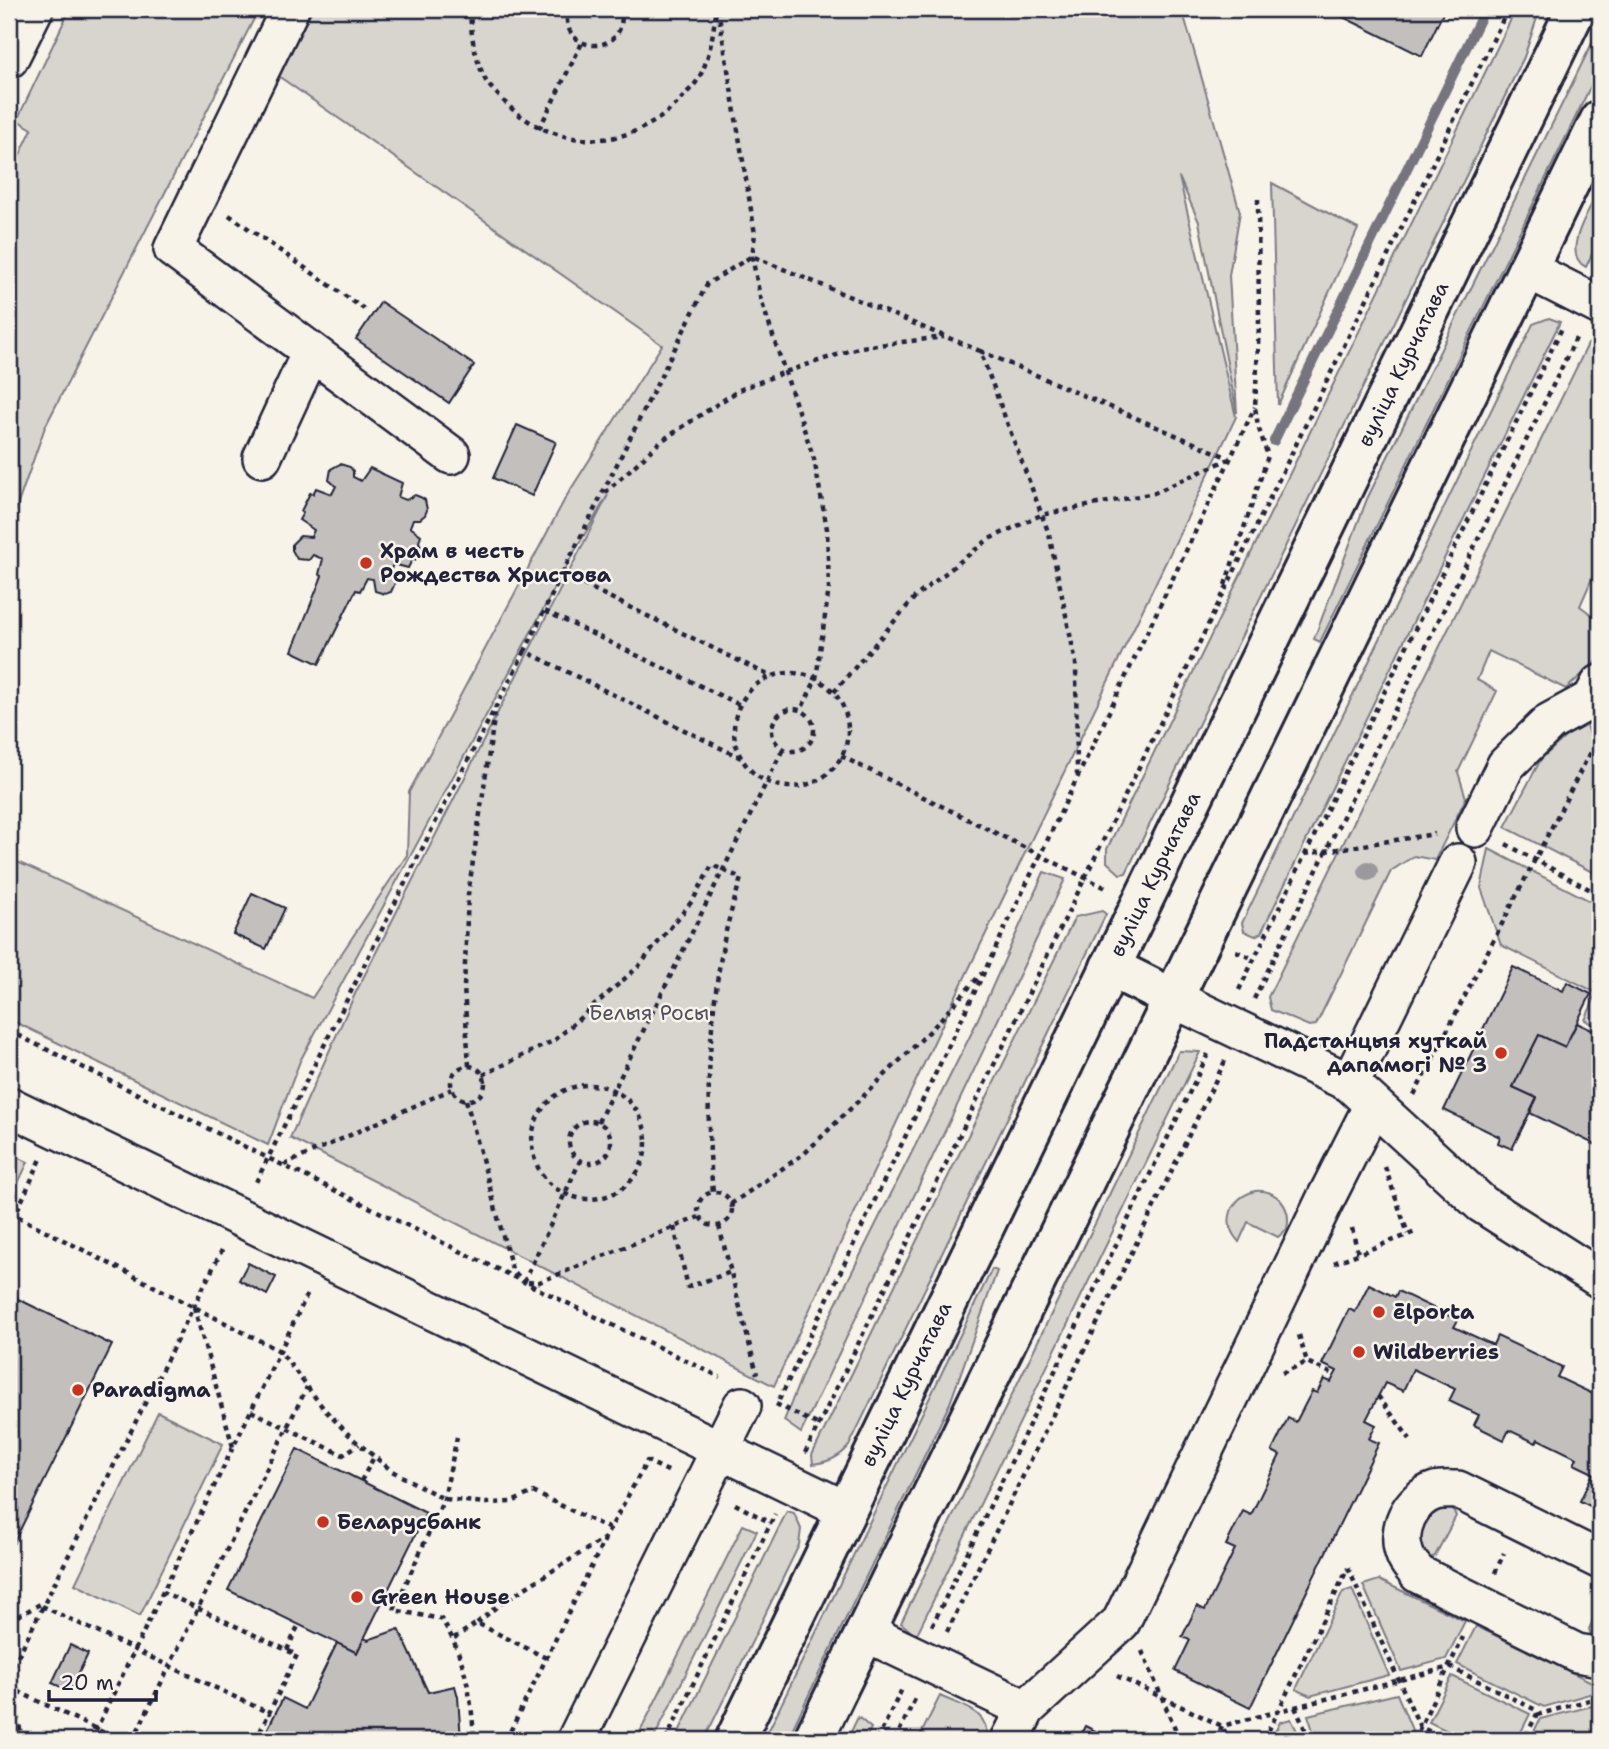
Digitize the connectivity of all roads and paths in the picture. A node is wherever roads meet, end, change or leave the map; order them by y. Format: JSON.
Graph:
{"nodes":[{"id":1,"x":34,"y":9,"type":"edge"},
{"id":2,"x":290,"y":9,"type":"edge"},
{"id":3,"x":470,"y":9,"type":"edge"},
{"id":4,"x":568,"y":9,"type":"edge"},
{"id":5,"x":621,"y":9,"type":"edge"},
{"id":6,"x":717,"y":9,"type":"edge"},
{"id":7,"x":1508,"y":9,"type":"edge"},
{"id":8,"x":1576,"y":9,"type":"edge"},
{"id":9,"x":582,"y":43,"type":"junction"},
{"id":10,"x":9,"y":59,"type":"edge"},
{"id":11,"x":1600,"y":120,"type":"edge"},
{"id":12,"x":540,"y":129,"type":"junction"},
{"id":13,"x":199,"y":195,"type":"junction"},
{"id":14,"x":1258,"y":199,"type":"dead end"},
{"id":15,"x":1600,"y":250,"type":"edge"},
{"id":16,"x":752,"y":256,"type":"junction"},
{"id":17,"x":1527,"y":269,"type":"junction"},
{"id":18,"x":1589,"y":301,"type":"edge"},
{"id":19,"x":364,"y":309,"type":"dead end"},
{"id":20,"x":945,"y":337,"type":"junction"},
{"id":21,"x":980,"y":351,"type":"junction"},
{"id":22,"x":311,"y":352,"type":"junction"},
{"id":23,"x":785,"y":372,"type":"junction"},
{"id":24,"x":1255,"y":407,"type":"junction"},
{"id":25,"x":451,"y":455,"type":"dead end"},
{"id":26,"x":262,"y":458,"type":"dead end"},
{"id":27,"x":1230,"y":459,"type":"junction"},
{"id":28,"x":601,"y":496,"type":"junction"},
{"id":29,"x":1041,"y":515,"type":"junction"},
{"id":30,"x":562,"y":575,"type":"junction"},
{"id":31,"x":1219,"y":604,"type":"junction"},
{"id":32,"x":545,"y":611,"type":"junction"},
{"id":33,"x":525,"y":651,"type":"junction"},
{"id":34,"x":772,"y":677,"type":"junction"},
{"id":35,"x":816,"y":679,"type":"junction"},
{"id":36,"x":1600,"y":684,"type":"edge"},
{"id":37,"x":834,"y":692,"type":"junction"},
{"id":38,"x":740,"y":705,"type":"junction"},
{"id":39,"x":496,"y":706,"type":"junction"},
{"id":40,"x":801,"y":710,"type":"junction"},
{"id":41,"x":1600,"y":732,"type":"edge"},
{"id":42,"x":783,"y":749,"type":"junction"},
{"id":43,"x":841,"y":756,"type":"junction"},
{"id":44,"x":741,"y":758,"type":"junction"},
{"id":45,"x":1077,"y":780,"type":"junction"},
{"id":46,"x":767,"y":782,"type":"junction"},
{"id":47,"x":1475,"y":828,"type":"joint"},
{"id":48,"x":1305,"y":854,"type":"junction"},
{"id":49,"x":1041,"y":855,"type":"junction"},
{"id":50,"x":1535,"y":859,"type":"junction"},
{"id":51,"x":1458,"y":863,"type":"dead end"},
{"id":52,"x":724,"y":870,"type":"junction"},
{"id":53,"x":1085,"y":878,"type":"junction"},
{"id":54,"x":1600,"y":895,"type":"edge"},
{"id":55,"x":1110,"y":967,"type":"junction"},
{"id":56,"x":986,"y":969,"type":"junction"},
{"id":57,"x":1236,"y":997,"type":"dead end"},
{"id":58,"x":1174,"y":999,"type":"junction"},
{"id":59,"x":9,"y":1031,"type":"edge"},
{"id":60,"x":1209,"y":1051,"type":"dead end"},
{"id":61,"x":469,"y":1066,"type":"junction"},
{"id":62,"x":483,"y":1075,"type":"junction"},
{"id":63,"x":453,"y":1090,"type":"junction"},
{"id":64,"x":613,"y":1091,"type":"junction"},
{"id":65,"x":1361,"y":1094,"type":"junction"},
{"id":66,"x":466,"y":1100,"type":"junction"},
{"id":67,"x":1411,"y":1101,"type":"dead end"},
{"id":68,"x":9,"y":1106,"type":"edge"},
{"id":69,"x":598,"y":1122,"type":"junction"},
{"id":70,"x":54,"y":1129,"type":"junction"},
{"id":71,"x":268,"y":1158,"type":"junction"},
{"id":72,"x":1382,"y":1159,"type":"dead end"},
{"id":73,"x":580,"y":1161,"type":"junction"},
{"id":74,"x":283,"y":1166,"type":"junction"},
{"id":75,"x":713,"y":1192,"type":"junction"},
{"id":76,"x":565,"y":1195,"type":"junction"},
{"id":77,"x":731,"y":1204,"type":"junction"},
{"id":78,"x":9,"y":1212,"type":"edge"},
{"id":79,"x":15,"y":1216,"type":"junction"},
{"id":80,"x":699,"y":1217,"type":"junction"},
{"id":81,"x":238,"y":1219,"type":"junction"},
{"id":82,"x":719,"y":1226,"type":"junction"},
{"id":83,"x":674,"y":1227,"type":"junction"},
{"id":84,"x":9,"y":1228,"type":"edge"},
{"id":85,"x":1418,"y":1231,"type":"dead end"},
{"id":86,"x":1408,"y":1234,"type":"junction"},
{"id":87,"x":324,"y":1259,"type":"junction"},
{"id":88,"x":1326,"y":1266,"type":"dead end"},
{"id":89,"x":731,"y":1272,"type":"junction"},
{"id":90,"x":1600,"y":1279,"type":"edge"},
{"id":91,"x":524,"y":1282,"type":"junction"},
{"id":92,"x":194,"y":1307,"type":"junction"},
{"id":93,"x":1297,"y":1328,"type":"dead end"},
{"id":94,"x":280,"y":1352,"type":"junction"},
{"id":95,"x":1335,"y":1375,"type":"dead end"},
{"id":96,"x":307,"y":1387,"type":"junction"},
{"id":97,"x":755,"y":1395,"type":"junction"},
{"id":98,"x":1378,"y":1396,"type":"dead end"},
{"id":99,"x":251,"y":1411,"type":"junction"},
{"id":100,"x":819,"y":1425,"type":"junction"},
{"id":101,"x":287,"y":1428,"type":"junction"},
{"id":102,"x":457,"y":1437,"type":"dead end"},
{"id":103,"x":1410,"y":1439,"type":"dead end"},
{"id":104,"x":359,"y":1444,"type":"junction"},
{"id":105,"x":233,"y":1447,"type":"junction"},
{"id":106,"x":720,"y":1450,"type":"junction"},
{"id":107,"x":374,"y":1457,"type":"junction"},
{"id":108,"x":361,"y":1481,"type":"dead end"},
{"id":109,"x":790,"y":1484,"type":"junction"},
{"id":110,"x":444,"y":1499,"type":"junction"},
{"id":111,"x":845,"y":1510,"type":"junction"},
{"id":112,"x":610,"y":1529,"type":"dead end"},
{"id":113,"x":605,"y":1538,"type":"dead end"},
{"id":114,"x":1508,"y":1545,"type":"dead end"},
{"id":115,"x":1600,"y":1560,"type":"edge"},
{"id":116,"x":1493,"y":1576,"type":"dead end"},
{"id":117,"x":530,"y":1586,"type":"dead end"},
{"id":118,"x":163,"y":1591,"type":"junction"},
{"id":119,"x":43,"y":1604,"type":"junction"},
{"id":120,"x":198,"y":1608,"type":"junction"},
{"id":121,"x":9,"y":1621,"type":"edge"},
{"id":122,"x":477,"y":1623,"type":"junction"},
{"id":123,"x":299,"y":1624,"type":"dead end"},
{"id":124,"x":865,"y":1632,"type":"junction"},
{"id":125,"x":1465,"y":1634,"type":"dead end"},
{"id":126,"x":454,"y":1638,"type":"junction"},
{"id":127,"x":1137,"y":1640,"type":"dead end"},
{"id":128,"x":136,"y":1649,"type":"junction"},
{"id":129,"x":286,"y":1650,"type":"junction"},
{"id":130,"x":918,"y":1657,"type":"junction"},
{"id":131,"x":1600,"y":1657,"type":"edge"},
{"id":132,"x":546,"y":1658,"type":"junction"},
{"id":133,"x":170,"y":1665,"type":"junction"},
{"id":134,"x":1450,"y":1667,"type":"junction"},
{"id":135,"x":9,"y":1674,"type":"edge"},
{"id":136,"x":1116,"y":1675,"type":"dead end"},
{"id":137,"x":1399,"y":1679,"type":"junction"},
{"id":138,"x":9,"y":1687,"type":"edge"},
{"id":139,"x":1161,"y":1697,"type":"junction"},
{"id":140,"x":1600,"y":1697,"type":"edge"},
{"id":141,"x":1294,"y":1707,"type":"junction"},
{"id":142,"x":1279,"y":1711,"type":"junction"},
{"id":143,"x":269,"y":1713,"type":"junction"},
{"id":144,"x":1537,"y":1715,"type":"junction"},
{"id":145,"x":1018,"y":1725,"type":"edge"},
{"id":146,"x":1222,"y":1726,"type":"junction"},
{"id":147,"x":1420,"y":1727,"type":"junction"},
{"id":148,"x":96,"y":1729,"type":"junction"},
{"id":149,"x":23,"y":1740,"type":"edge"},
{"id":150,"x":91,"y":1740,"type":"edge"},
{"id":151,"x":119,"y":1740,"type":"edge"},
{"id":152,"x":133,"y":1740,"type":"edge"},
{"id":153,"x":256,"y":1740,"type":"edge"},
{"id":154,"x":474,"y":1740,"type":"edge"},
{"id":155,"x":506,"y":1740,"type":"edge"},
{"id":156,"x":576,"y":1740,"type":"edge"},
{"id":157,"x":666,"y":1740,"type":"edge"},
{"id":158,"x":735,"y":1740,"type":"edge"},
{"id":159,"x":813,"y":1740,"type":"edge"},
{"id":160,"x":877,"y":1740,"type":"edge"},
{"id":161,"x":1180,"y":1740,"type":"edge"},
{"id":162,"x":1216,"y":1740,"type":"edge"},
{"id":163,"x":1229,"y":1740,"type":"edge"},
{"id":164,"x":1264,"y":1740,"type":"edge"},
{"id":165,"x":1306,"y":1740,"type":"edge"},
{"id":166,"x":1414,"y":1740,"type":"edge"},
{"id":167,"x":1448,"y":1740,"type":"edge"},
{"id":168,"x":1524,"y":1740,"type":"edge"}],
"edges":[{"from":1,"to":10,"type":"lane"},
{"from":2,"to":13,"type":"lane"},
{"from":3,"to":12,"type":"path"},
{"from":4,"to":9,"type":"path"},
{"from":5,"to":9,"type":"path"},
{"from":6,"to":12,"type":"path"},
{"from":6,"to":16,"type":"path"},
{"from":7,"to":31,"type":"path"},
{"from":8,"to":55,"type":"main road","name":"вуліца Курчатава"},
{"from":9,"to":12,"type":"path"},
{"from":11,"to":17,"type":"main road"},
{"from":13,"to":19,"type":"path"},
{"from":13,"to":22,"type":"lane"},
{"from":14,"to":24,"type":"path"},
{"from":15,"to":18,"type":"path"},
{"from":16,"to":20,"type":"path"},
{"from":16,"to":23,"type":"path"},
{"from":16,"to":28,"type":"path"},
{"from":17,"to":18,"type":"lane"},
{"from":17,"to":58,"type":"main road"},
{"from":18,"to":48,"type":"path"},
{"from":20,"to":21,"type":"path"},
{"from":20,"to":23,"type":"path"},
{"from":21,"to":27,"type":"path"},
{"from":21,"to":29,"type":"path"},
{"from":22,"to":25,"type":"lane"},
{"from":22,"to":26,"type":"lane"},
{"from":23,"to":28,"type":"path"},
{"from":23,"to":35,"type":"path"},
{"from":24,"to":27,"type":"path"},
{"from":24,"to":31,"type":"path"},
{"from":27,"to":29,"type":"path"},
{"from":27,"to":45,"type":"path"},
{"from":28,"to":30,"type":"path"},
{"from":29,"to":37,"type":"path"},
{"from":29,"to":45,"type":"path"},
{"from":30,"to":32,"type":"path"},
{"from":30,"to":34,"type":"path"},
{"from":31,"to":53,"type":"path"},
{"from":32,"to":33,"type":"path"},
{"from":32,"to":38,"type":"path"},
{"from":33,"to":39,"type":"path"},
{"from":33,"to":44,"type":"path"},
{"from":34,"to":35,"type":"path"},
{"from":34,"to":38,"type":"path"},
{"from":35,"to":37,"type":"path"},
{"from":35,"to":40,"type":"path"},
{"from":36,"to":47,"type":"lane"},
{"from":37,"to":43,"type":"path"},
{"from":38,"to":44,"type":"path"},
{"from":39,"to":61,"type":"path"},
{"from":39,"to":71,"type":"path"},
{"from":40,"to":42,"type":"path"},
{"from":40,"to":42,"type":"path"},
{"from":41,"to":50,"type":"path"},
{"from":42,"to":46,"type":"path"},
{"from":43,"to":46,"type":"path"},
{"from":43,"to":49,"type":"path"},
{"from":44,"to":46,"type":"path"},
{"from":45,"to":49,"type":"path"},
{"from":46,"to":52,"type":"path"},
{"from":47,"to":48,"type":"path"},
{"from":48,"to":57,"type":"path"},
{"from":49,"to":53,"type":"path"},
{"from":49,"to":56,"type":"path"},
{"from":50,"to":54,"type":"path"},
{"from":50,"to":67,"type":"path"},
{"from":51,"to":65,"type":"lane"},
{"from":52,"to":62,"type":"path"},
{"from":52,"to":64,"type":"path"},
{"from":52,"to":75,"type":"path"},
{"from":53,"to":100,"type":"path"},
{"from":55,"to":58,"type":"main road"},
{"from":55,"to":111,"type":"main road","name":"вуліца Курчатава"},
{"from":56,"to":77,"type":"path"},
{"from":56,"to":97,"type":"path"},
{"from":58,"to":65,"type":"lane"},
{"from":58,"to":124,"type":"main road"},
{"from":59,"to":71,"type":"path"},
{"from":60,"to":130,"type":"path"},
{"from":61,"to":62,"type":"path"},
{"from":61,"to":63,"type":"path"},
{"from":62,"to":66,"type":"path"},
{"from":63,"to":66,"type":"path"},
{"from":63,"to":74,"type":"path"},
{"from":64,"to":69,"type":"path"},
{"from":64,"to":76,"type":"path"},
{"from":64,"to":76,"type":"path"},
{"from":65,"to":90,"type":"lane"},
{"from":65,"to":145,"type":"lane"},
{"from":66,"to":91,"type":"path"},
{"from":68,"to":70,"type":"lane"},
{"from":69,"to":73,"type":"path"},
{"from":69,"to":73,"type":"path"},
{"from":70,"to":79,"type":"path"},
{"from":70,"to":81,"type":"lane"},
{"from":71,"to":74,"type":"path"},
{"from":71,"to":81,"type":"path"},
{"from":72,"to":86,"type":"path"},
{"from":73,"to":76,"type":"path"},
{"from":74,"to":91,"type":"path"},
{"from":75,"to":77,"type":"path"},
{"from":75,"to":80,"type":"path"},
{"from":76,"to":91,"type":"path"},
{"from":77,"to":82,"type":"path"},
{"from":78,"to":79,"type":"path"},
{"from":79,"to":84,"type":"path"},
{"from":79,"to":92,"type":"path"},
{"from":80,"to":82,"type":"path"},
{"from":80,"to":83,"type":"path"},
{"from":81,"to":87,"type":"lane"},
{"from":81,"to":92,"type":"path"},
{"from":82,"to":89,"type":"path"},
{"from":83,"to":89,"type":"path"},
{"from":83,"to":91,"type":"path"},
{"from":85,"to":86,"type":"path"},
{"from":86,"to":88,"type":"path"},
{"from":87,"to":94,"type":"path"},
{"from":87,"to":106,"type":"lane"},
{"from":89,"to":97,"type":"path"},
{"from":91,"to":97,"type":"path"},
{"from":92,"to":94,"type":"path"},
{"from":92,"to":105,"type":"path"},
{"from":92,"to":119,"type":"path"},
{"from":93,"to":95,"type":"path"},
{"from":94,"to":96,"type":"path"},
{"from":94,"to":99,"type":"path"},
{"from":96,"to":101,"type":"path"},
{"from":96,"to":104,"type":"path"},
{"from":97,"to":100,"type":"path"},
{"from":97,"to":106,"type":"lane"},
{"from":98,"to":103,"type":"path"},
{"from":99,"to":101,"type":"path"},
{"from":99,"to":105,"type":"path"},
{"from":100,"to":109,"type":"path"},
{"from":101,"to":104,"type":"path"},
{"from":101,"to":120,"type":"path"},
{"from":102,"to":110,"type":"path"},
{"from":104,"to":107,"type":"path"},
{"from":105,"to":118,"type":"path"},
{"from":106,"to":109,"type":"lane"},
{"from":106,"to":156,"type":"lane"},
{"from":107,"to":108,"type":"path"},
{"from":107,"to":110,"type":"path"},
{"from":109,"to":111,"type":"lane"},
{"from":109,"to":157,"type":"path"},
{"from":110,"to":112,"type":"path"},
{"from":110,"to":126,"type":"path"},
{"from":111,"to":158,"type":"main road","name":"вуліца Курчатава"},
{"from":113,"to":132,"type":"path"},
{"from":114,"to":116,"type":"path"},
{"from":115,"to":131,"type":"lane"},
{"from":117,"to":122,"type":"path"},
{"from":118,"to":120,"type":"path"},
{"from":118,"to":128,"type":"path"},
{"from":119,"to":121,"type":"path"},
{"from":119,"to":128,"type":"path"},
{"from":119,"to":135,"type":"path"},
{"from":120,"to":129,"type":"path"},
{"from":120,"to":133,"type":"path"},
{"from":122,"to":126,"type":"path"},
{"from":122,"to":132,"type":"path"},
{"from":123,"to":129,"type":"path"},
{"from":124,"to":130,"type":"lane"},
{"from":124,"to":159,"type":"main road"},
{"from":125,"to":134,"type":"path"},
{"from":126,"to":154,"type":"path"},
{"from":127,"to":139,"type":"path"},
{"from":128,"to":133,"type":"path"},
{"from":128,"to":148,"type":"path"},
{"from":129,"to":143,"type":"path"},
{"from":130,"to":145,"type":"lane"},
{"from":130,"to":160,"type":"path"},
{"from":132,"to":155,"type":"path"},
{"from":133,"to":143,"type":"path"},
{"from":133,"to":152,"type":"path"},
{"from":134,"to":137,"type":"path"},
{"from":134,"to":144,"type":"path"},
{"from":134,"to":147,"type":"path"},
{"from":136,"to":139,"type":"path"},
{"from":137,"to":141,"type":"path"},
{"from":137,"to":142,"type":"path"},
{"from":137,"to":147,"type":"path"},
{"from":138,"to":148,"type":"path"},
{"from":138,"to":149,"type":"path"},
{"from":139,"to":146,"type":"path"},
{"from":139,"to":161,"type":"path"},
{"from":140,"to":144,"type":"path"},
{"from":141,"to":142,"type":"path"},
{"from":141,"to":165,"type":"path"},
{"from":142,"to":146,"type":"path"},
{"from":142,"to":164,"type":"path"},
{"from":143,"to":153,"type":"path"},
{"from":144,"to":168,"type":"path"},
{"from":146,"to":162,"type":"path"},
{"from":146,"to":163,"type":"path"},
{"from":147,"to":166,"type":"path"},
{"from":147,"to":167,"type":"path"},
{"from":148,"to":150,"type":"path"},
{"from":148,"to":151,"type":"path"}]}
